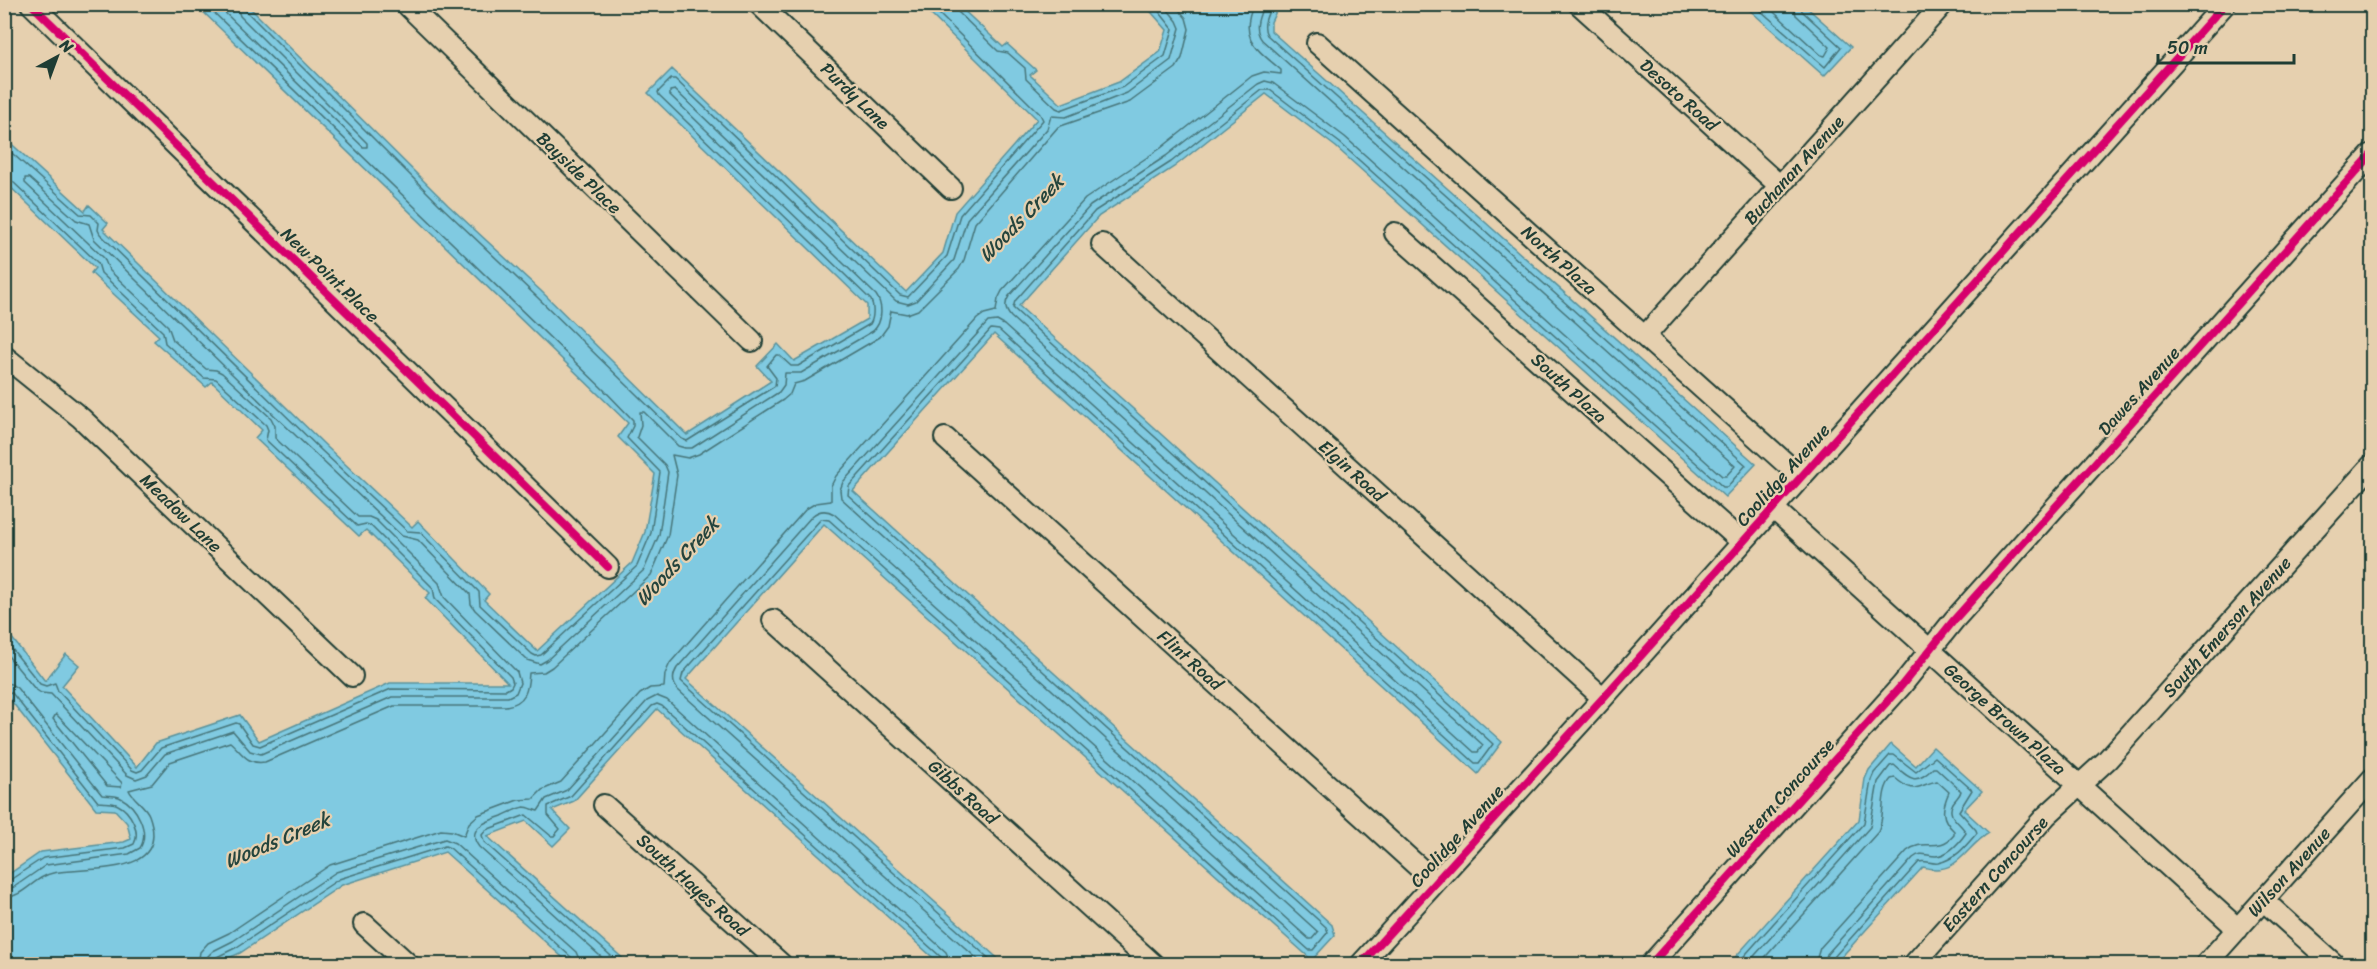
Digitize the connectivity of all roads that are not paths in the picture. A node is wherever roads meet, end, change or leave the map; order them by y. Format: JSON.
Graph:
{"nodes":[{"id":1,"x":31,"y":4,"type":"edge"},
{"id":2,"x":406,"y":4,"type":"edge"},
{"id":3,"x":759,"y":4,"type":"edge"},
{"id":4,"x":1579,"y":4,"type":"edge"},
{"id":5,"x":1943,"y":4,"type":"edge"},
{"id":6,"x":2225,"y":4,"type":"edge"},
{"id":7,"x":1317,"y":43,"type":"dead end"},
{"id":8,"x":2373,"y":154,"type":"edge"},
{"id":9,"x":1780,"y":186,"type":"junction"},
{"id":10,"x":951,"y":188,"type":"dead end"},
{"id":11,"x":1395,"y":233,"type":"dead end"},
{"id":12,"x":1102,"y":244,"type":"dead end"},
{"id":13,"x":1645,"y":336,"type":"junction"},
{"id":14,"x":752,"y":341,"type":"dead end"},
{"id":15,"x":4,"y":356,"type":"edge"},
{"id":16,"x":945,"y":438,"type":"dead end"},
{"id":17,"x":2373,"y":465,"type":"edge"},
{"id":18,"x":1801,"y":477,"type":"junction"},
{"id":19,"x":1773,"y":508,"type":"junction"},
{"id":20,"x":1742,"y":542,"type":"junction"},
{"id":21,"x":608,"y":567,"type":"dead end"},
{"id":22,"x":773,"y":620,"type":"dead end"},
{"id":23,"x":1930,"y":651,"type":"junction"},
{"id":24,"x":352,"y":676,"type":"dead end"},
{"id":25,"x":1603,"y":698,"type":"junction"},
{"id":26,"x":2373,"y":779,"type":"edge"},
{"id":27,"x":2079,"y":786,"type":"junction"},
{"id":28,"x":604,"y":805,"type":"dead end"},
{"id":29,"x":1435,"y":882,"type":"junction"},
{"id":30,"x":2263,"y":900,"type":"junction"},
{"id":31,"x":363,"y":924,"type":"dead end"},
{"id":32,"x":2238,"y":929,"type":"junction"},
{"id":33,"x":408,"y":964,"type":"edge"},
{"id":34,"x":781,"y":964,"type":"edge"},
{"id":35,"x":1153,"y":964,"type":"edge"},
{"id":36,"x":1361,"y":964,"type":"edge"},
{"id":37,"x":1651,"y":964,"type":"edge"},
{"id":38,"x":1914,"y":964,"type":"edge"},
{"id":39,"x":2206,"y":964,"type":"edge"},
{"id":40,"x":2334,"y":964,"type":"edge"}],
"edges":[{"from":1,"to":21,"type":"street","name":"New Point Place"},
{"from":2,"to":14,"type":"street","name":"Bayside Place"},
{"from":3,"to":10,"type":"street","name":"Purdy Lane"},
{"from":4,"to":9,"type":"street","name":"Desoto Road"},
{"from":5,"to":9,"type":"street","name":"Buchanan Avenue"},
{"from":6,"to":18,"type":"street","name":"Coolidge Avenue"},
{"from":7,"to":13,"type":"street","name":"North Plaza"},
{"from":8,"to":23,"type":"street","name":"Dawes Avenue"},
{"from":9,"to":13,"type":"street","name":"Buchanan Avenue"},
{"from":11,"to":20,"type":"street","name":"South Plaza"},
{"from":12,"to":25,"type":"street","name":"Elgin Road"},
{"from":13,"to":18,"type":"street","name":"North Plaza"},
{"from":15,"to":24,"type":"street","name":"Meadow Lane"},
{"from":16,"to":29,"type":"street","name":"Flint Road"},
{"from":17,"to":27,"type":"street","name":"South Emerson Avenue"},
{"from":18,"to":19,"type":"street","name":"Coolidge Avenue"},
{"from":19,"to":20,"type":"street","name":"Coolidge Avenue"},
{"from":19,"to":23,"type":"street","name":"George Brown Plaza"},
{"from":20,"to":25,"type":"street","name":"Coolidge Avenue"},
{"from":22,"to":35,"type":"street","name":"Gibbs Road"},
{"from":23,"to":27,"type":"street","name":"George Brown Plaza"},
{"from":23,"to":37,"type":"street","name":"Western Concourse"},
{"from":25,"to":29,"type":"street","name":"Coolidge Avenue"},
{"from":26,"to":30,"type":"street","name":"Wilson Avenue"},
{"from":27,"to":32,"type":"street","name":"George Brown Plaza"},
{"from":27,"to":38,"type":"street","name":"Eastern Concourse"},
{"from":28,"to":34,"type":"street","name":"South Hayes Road"},
{"from":29,"to":36,"type":"street","name":"Coolidge Avenue"},
{"from":30,"to":32,"type":"street","name":"Wilson Avenue"},
{"from":30,"to":40,"type":"street"},
{"from":31,"to":33,"type":"street"},
{"from":32,"to":39,"type":"street","name":"Wilson Avenue"}]}
